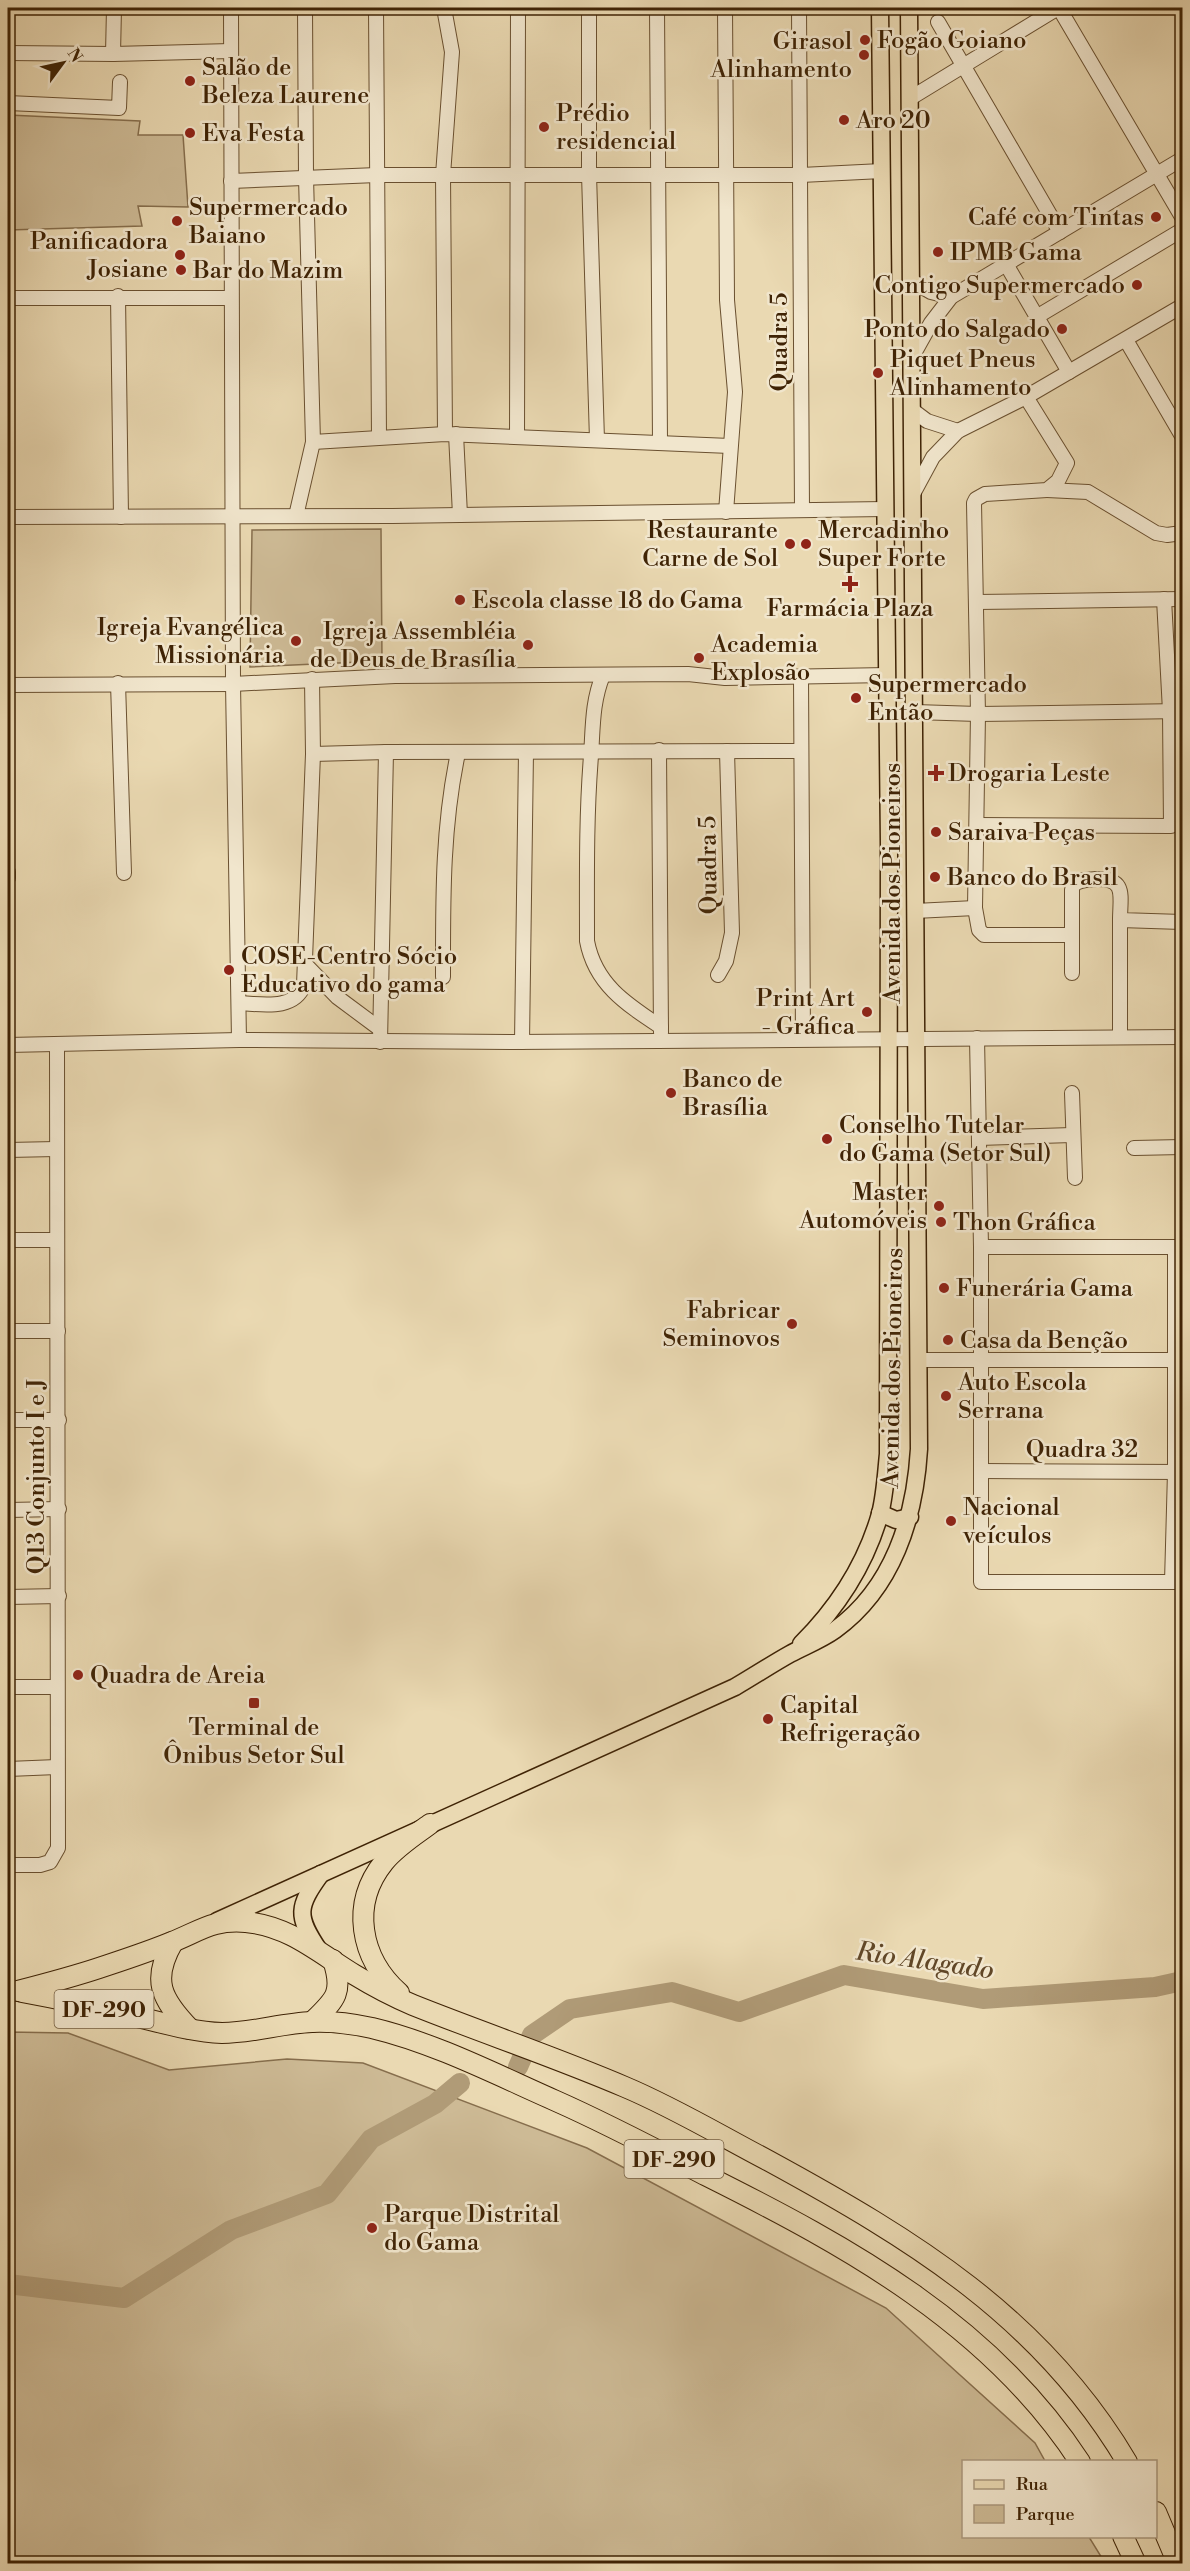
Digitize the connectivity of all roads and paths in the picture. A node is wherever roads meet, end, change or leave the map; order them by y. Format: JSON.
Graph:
{"nodes":[{"id":1,"x":114,"y":8,"type":"edge"},
{"id":2,"x":231,"y":8,"type":"edge"},
{"id":3,"x":305,"y":8,"type":"edge"},
{"id":4,"x":376,"y":8,"type":"edge"},
{"id":5,"x":444,"y":8,"type":"edge"},
{"id":6,"x":518,"y":8,"type":"edge"},
{"id":7,"x":590,"y":8,"type":"edge"},
{"id":8,"x":657,"y":8,"type":"edge"},
{"id":9,"x":724,"y":8,"type":"edge"},
{"id":10,"x":800,"y":8,"type":"edge"},
{"id":11,"x":909,"y":8,"type":"edge"},
{"id":12,"x":1059,"y":8,"type":"edge"},
{"id":13,"x":881,"y":10,"type":"edge"},
{"id":14,"x":938,"y":22,"type":"dead end"},
{"id":15,"x":231,"y":51,"type":"junction"},
{"id":16,"x":8,"y":52,"type":"edge"},
{"id":17,"x":113,"y":54,"type":"junction"},
{"id":18,"x":963,"y":64,"type":"junction"},
{"id":19,"x":120,"y":82,"type":"dead end"},
{"id":20,"x":909,"y":99,"type":"junction"},
{"id":21,"x":8,"y":103,"type":"edge"},
{"id":22,"x":1182,"y":159,"type":"edge"},
{"id":23,"x":882,"y":171,"type":"junction"},
{"id":24,"x":1157,"y":173,"type":"junction"},
{"id":25,"x":589,"y":174,"type":"junction"},
{"id":26,"x":659,"y":174,"type":"junction"},
{"id":27,"x":726,"y":174,"type":"junction"},
{"id":28,"x":376,"y":175,"type":"junction"},
{"id":29,"x":443,"y":175,"type":"junction"},
{"id":30,"x":518,"y":175,"type":"junction"},
{"id":31,"x":801,"y":175,"type":"junction"},
{"id":32,"x":306,"y":177,"type":"junction"},
{"id":33,"x":231,"y":181,"type":"junction"},
{"id":34,"x":1182,"y":217,"type":"edge"},
{"id":35,"x":1182,"y":230,"type":"edge"},
{"id":36,"x":1060,"y":232,"type":"junction"},
{"id":37,"x":1006,"y":264,"type":"junction"},
{"id":38,"x":912,"y":281,"type":"junction"},
{"id":39,"x":118,"y":296,"type":"junction"},
{"id":40,"x":951,"y":297,"type":"junction"},
{"id":41,"x":8,"y":298,"type":"edge"},
{"id":42,"x":231,"y":298,"type":"junction"},
{"id":43,"x":1182,"y":306,"type":"edge"},
{"id":44,"x":1038,"y":316,"type":"junction"},
{"id":45,"x":1126,"y":340,"type":"junction"},
{"id":46,"x":910,"y":362,"type":"junction"},
{"id":47,"x":1069,"y":372,"type":"junction"},
{"id":48,"x":1026,"y":397,"type":"junction"},
{"id":49,"x":911,"y":409,"type":"junction"},
{"id":50,"x":884,"y":420,"type":"junction"},
{"id":51,"x":911,"y":429,"type":"junction"},
{"id":52,"x":957,"y":431,"type":"junction"},
{"id":53,"x":451,"y":434,"type":"junction"},
{"id":54,"x":379,"y":436,"type":"junction"},
{"id":55,"x":517,"y":436,"type":"junction"},
{"id":56,"x":1182,"y":436,"type":"edge"},
{"id":57,"x":597,"y":440,"type":"junction"},
{"id":58,"x":313,"y":442,"type":"junction"},
{"id":59,"x":660,"y":442,"type":"junction"},
{"id":60,"x":730,"y":446,"type":"junction"},
{"id":61,"x":1047,"y":490,"type":"junction"},
{"id":62,"x":912,"y":496,"type":"junction"},
{"id":63,"x":802,"y":508,"type":"junction"},
{"id":64,"x":885,"y":509,"type":"junction"},
{"id":65,"x":726,"y":512,"type":"junction"},
{"id":66,"x":234,"y":515,"type":"junction"},
{"id":67,"x":460,"y":515,"type":"junction"},
{"id":68,"x":296,"y":516,"type":"junction"},
{"id":69,"x":8,"y":517,"type":"edge"},
{"id":70,"x":121,"y":517,"type":"junction"},
{"id":71,"x":1182,"y":533,"type":"edge"},
{"id":72,"x":1164,"y":599,"type":"junction"},
{"id":73,"x":1182,"y":599,"type":"edge"},
{"id":74,"x":976,"y":602,"type":"junction"},
{"id":75,"x":603,"y":675,"type":"junction"},
{"id":76,"x":887,"y":675,"type":"junction"},
{"id":77,"x":801,"y":677,"type":"junction"},
{"id":78,"x":312,"y":679,"type":"junction"},
{"id":79,"x":118,"y":682,"type":"junction"},
{"id":80,"x":233,"y":684,"type":"junction"},
{"id":81,"x":8,"y":685,"type":"edge"},
{"id":82,"x":1176,"y":711,"type":"edge"},
{"id":83,"x":915,"y":712,"type":"junction"},
{"id":84,"x":978,"y":714,"type":"junction"},
{"id":85,"x":659,"y":750,"type":"junction"},
{"id":86,"x":591,"y":751,"type":"junction"},
{"id":87,"x":727,"y":751,"type":"junction"},
{"id":88,"x":800,"y":751,"type":"junction"},
{"id":89,"x":386,"y":752,"type":"junction"},
{"id":90,"x":526,"y":752,"type":"junction"},
{"id":91,"x":458,"y":753,"type":"junction"},
{"id":92,"x":313,"y":754,"type":"junction"},
{"id":93,"x":888,"y":820,"type":"junction"},
{"id":94,"x":915,"y":823,"type":"junction"},
{"id":95,"x":976,"y":825,"type":"junction"},
{"id":96,"x":1177,"y":826,"type":"edge"},
{"id":97,"x":915,"y":842,"type":"junction"},
{"id":98,"x":889,"y":845,"type":"junction"},
{"id":99,"x":8,"y":872,"type":"edge"},
{"id":100,"x":124,"y":873,"type":"dead end"},
{"id":101,"x":8,"y":878,"type":"edge"},
{"id":102,"x":975,"y":908,"type":"junction"},
{"id":103,"x":915,"y":911,"type":"junction"},
{"id":104,"x":1120,"y":920,"type":"junction"},
{"id":105,"x":1182,"y":922,"type":"edge"},
{"id":106,"x":1072,"y":935,"type":"junction"},
{"id":107,"x":306,"y":965,"type":"junction"},
{"id":108,"x":1072,"y":973,"type":"dead end"},
{"id":109,"x":718,"y":975,"type":"dead end"},
{"id":110,"x":443,"y":977,"type":"dead end"},
{"id":111,"x":239,"y":1003,"type":"junction"},
{"id":112,"x":661,"y":1034,"type":"junction"},
{"id":113,"x":380,"y":1036,"type":"junction"},
{"id":114,"x":918,"y":1037,"type":"junction"},
{"id":115,"x":1120,"y":1037,"type":"junction"},
{"id":116,"x":1182,"y":1037,"type":"edge"},
{"id":117,"x":888,"y":1038,"type":"junction"},
{"id":118,"x":977,"y":1038,"type":"junction"},
{"id":119,"x":803,"y":1039,"type":"junction"},
{"id":120,"x":239,"y":1040,"type":"junction"},
{"id":121,"x":522,"y":1042,"type":"junction"},
{"id":122,"x":57,"y":1044,"type":"junction"},
{"id":123,"x":8,"y":1045,"type":"edge"},
{"id":124,"x":1072,"y":1093,"type":"dead end"},
{"id":125,"x":1072,"y":1135,"type":"junction"},
{"id":126,"x":979,"y":1138,"type":"junction"},
{"id":127,"x":1182,"y":1147,"type":"edge"},
{"id":128,"x":1134,"y":1148,"type":"dead end"},
{"id":129,"x":56,"y":1149,"type":"junction"},
{"id":130,"x":8,"y":1150,"type":"edge"},
{"id":131,"x":1075,"y":1178,"type":"dead end"},
{"id":132,"x":889,"y":1203,"type":"junction"},
{"id":133,"x":919,"y":1205,"type":"junction"},
{"id":134,"x":8,"y":1240,"type":"edge"},
{"id":135,"x":57,"y":1240,"type":"junction"},
{"id":136,"x":981,"y":1247,"type":"junction"},
{"id":137,"x":1179,"y":1248,"type":"edge"},
{"id":138,"x":8,"y":1331,"type":"edge"},
{"id":139,"x":58,"y":1331,"type":"junction"},
{"id":140,"x":918,"y":1360,"type":"junction"},
{"id":141,"x":981,"y":1360,"type":"junction"},
{"id":142,"x":1179,"y":1360,"type":"edge"},
{"id":143,"x":8,"y":1420,"type":"edge"},
{"id":144,"x":59,"y":1420,"type":"junction"},
{"id":145,"x":982,"y":1471,"type":"junction"},
{"id":146,"x":1179,"y":1472,"type":"edge"},
{"id":147,"x":59,"y":1509,"type":"junction"},
{"id":148,"x":8,"y":1510,"type":"edge"},
{"id":149,"x":880,"y":1513,"type":"junction"},
{"id":150,"x":910,"y":1517,"type":"junction"},
{"id":151,"x":1177,"y":1582,"type":"edge"},
{"id":152,"x":59,"y":1596,"type":"junction"},
{"id":153,"x":8,"y":1597,"type":"edge"},
{"id":154,"x":792,"y":1653,"type":"junction"},
{"id":155,"x":57,"y":1687,"type":"junction"},
{"id":156,"x":8,"y":1688,"type":"edge"},
{"id":157,"x":57,"y":1767,"type":"junction"},
{"id":158,"x":8,"y":1769,"type":"edge"},
{"id":159,"x":430,"y":1824,"type":"junction"},
{"id":160,"x":8,"y":1865,"type":"edge"},
{"id":161,"x":321,"y":1874,"type":"junction"},
{"id":162,"x":213,"y":1923,"type":"junction"},
{"id":163,"x":173,"y":1942,"type":"junction"},
{"id":164,"x":326,"y":1955,"type":"junction"},
{"id":165,"x":13,"y":1991,"type":"edge"},
{"id":166,"x":410,"y":2003,"type":"junction"},
{"id":167,"x":312,"y":2022,"type":"junction"},
{"id":168,"x":190,"y":2029,"type":"junction"},
{"id":169,"x":1079,"y":2460,"type":"edge"},
{"id":170,"x":1126,"y":2460,"type":"edge"},
{"id":171,"x":1157,"y":2517,"type":"edge"},
{"id":172,"x":1124,"y":2538,"type":"edge"},
{"id":173,"x":1136,"y":2564,"type":"edge"},
{"id":174,"x":1178,"y":2564,"type":"edge"}],
"edges":[{"from":1,"to":17,"type":"street"},
{"from":2,"to":15,"type":"street"},
{"from":3,"to":32,"type":"street"},
{"from":4,"to":28,"type":"street"},
{"from":5,"to":29,"type":"street"},
{"from":6,"to":30,"type":"street"},
{"from":7,"to":25,"type":"street"},
{"from":8,"to":26,"type":"street"},
{"from":9,"to":27,"type":"street"},
{"from":10,"to":31,"type":"street","name":"Quadra 5"},
{"from":11,"to":20,"type":"main road","name":"Avenida dos Pioneiros"},
{"from":12,"to":18,"type":"street"},
{"from":12,"to":24,"type":"street"},
{"from":13,"to":23,"type":"main road","name":"Avenida dos Pioneiros"},
{"from":14,"to":18,"type":"street"},
{"from":15,"to":17,"type":"street"},
{"from":15,"to":33,"type":"street"},
{"from":16,"to":17,"type":"street"},
{"from":18,"to":20,"type":"street"},
{"from":18,"to":36,"type":"street"},
{"from":19,"to":21,"type":"street"},
{"from":20,"to":38,"type":"main road","name":"Avenida dos Pioneiros"},
{"from":22,"to":24,"type":"street"},
{"from":23,"to":31,"type":"street"},
{"from":23,"to":50,"type":"main road","name":"Avenida dos Pioneiros"},
{"from":24,"to":34,"type":"street"},
{"from":24,"to":36,"type":"street"},
{"from":25,"to":26,"type":"street"},
{"from":25,"to":30,"type":"street"},
{"from":25,"to":57,"type":"street"},
{"from":26,"to":27,"type":"street"},
{"from":26,"to":59,"type":"street"},
{"from":27,"to":31,"type":"street"},
{"from":27,"to":60,"type":"street"},
{"from":28,"to":29,"type":"street"},
{"from":28,"to":32,"type":"street"},
{"from":28,"to":54,"type":"street"},
{"from":29,"to":30,"type":"street"},
{"from":29,"to":53,"type":"street"},
{"from":30,"to":55,"type":"street"},
{"from":31,"to":63,"type":"street","name":"Quadra 5"},
{"from":32,"to":33,"type":"street"},
{"from":32,"to":58,"type":"street"},
{"from":33,"to":42,"type":"street"},
{"from":35,"to":44,"type":"street"},
{"from":36,"to":37,"type":"street"},
{"from":37,"to":40,"type":"street"},
{"from":37,"to":44,"type":"street"},
{"from":38,"to":40,"type":"street"},
{"from":38,"to":46,"type":"main road","name":"Avenida dos Pioneiros"},
{"from":39,"to":41,"type":"street"},
{"from":39,"to":42,"type":"street"},
{"from":39,"to":70,"type":"street"},
{"from":40,"to":46,"type":"street"},
{"from":42,"to":66,"type":"street"},
{"from":43,"to":45,"type":"street"},
{"from":44,"to":47,"type":"street"},
{"from":45,"to":47,"type":"street"},
{"from":45,"to":56,"type":"street"},
{"from":46,"to":49,"type":"main road","name":"Avenida dos Pioneiros"},
{"from":47,"to":48,"type":"street"},
{"from":48,"to":52,"type":"street"},
{"from":48,"to":61,"type":"street"},
{"from":49,"to":51,"type":"main road","name":"Avenida dos Pioneiros"},
{"from":49,"to":52,"type":"street"},
{"from":50,"to":51,"type":"main road"},
{"from":50,"to":64,"type":"main road","name":"Avenida dos Pioneiros"},
{"from":51,"to":62,"type":"main road","name":"Avenida dos Pioneiros"},
{"from":52,"to":62,"type":"street"},
{"from":53,"to":54,"type":"street"},
{"from":53,"to":55,"type":"street"},
{"from":53,"to":67,"type":"street"},
{"from":54,"to":58,"type":"street"},
{"from":55,"to":57,"type":"street"},
{"from":57,"to":59,"type":"street"},
{"from":58,"to":68,"type":"street"},
{"from":59,"to":60,"type":"street"},
{"from":60,"to":65,"type":"street"},
{"from":61,"to":71,"type":"street"},
{"from":61,"to":74,"type":"street"},
{"from":62,"to":83,"type":"main road","name":"Avenida dos Pioneiros"},
{"from":63,"to":64,"type":"street"},
{"from":63,"to":65,"type":"street"},
{"from":64,"to":76,"type":"main road","name":"Avenida dos Pioneiros"},
{"from":65,"to":67,"type":"street"},
{"from":66,"to":68,"type":"street"},
{"from":66,"to":70,"type":"street"},
{"from":66,"to":80,"type":"street"},
{"from":67,"to":68,"type":"street"},
{"from":69,"to":70,"type":"street"},
{"from":72,"to":73,"type":"street"},
{"from":72,"to":74,"type":"street"},
{"from":72,"to":82,"type":"street"},
{"from":74,"to":84,"type":"street"},
{"from":75,"to":77,"type":"street"},
{"from":75,"to":78,"type":"street"},
{"from":75,"to":86,"type":"street"},
{"from":76,"to":77,"type":"street"},
{"from":76,"to":93,"type":"main road","name":"Avenida dos Pioneiros"},
{"from":77,"to":88,"type":"street"},
{"from":78,"to":80,"type":"street"},
{"from":78,"to":92,"type":"street"},
{"from":79,"to":80,"type":"street"},
{"from":79,"to":81,"type":"street"},
{"from":79,"to":100,"type":"street"},
{"from":80,"to":111,"type":"street"},
{"from":82,"to":84,"type":"street"},
{"from":82,"to":96,"type":"street"},
{"from":83,"to":84,"type":"street"},
{"from":83,"to":94,"type":"main road","name":"Avenida dos Pioneiros"},
{"from":84,"to":95,"type":"street"},
{"from":85,"to":86,"type":"street"},
{"from":85,"to":87,"type":"street"},
{"from":85,"to":112,"type":"street"},
{"from":86,"to":90,"type":"street"},
{"from":86,"to":112,"type":"street"},
{"from":87,"to":88,"type":"street"},
{"from":87,"to":109,"type":"street","name":"Quadra 5"},
{"from":88,"to":119,"type":"street"},
{"from":89,"to":91,"type":"street"},
{"from":89,"to":92,"type":"street"},
{"from":89,"to":113,"type":"street"},
{"from":90,"to":91,"type":"street"},
{"from":90,"to":121,"type":"street"},
{"from":91,"to":110,"type":"street"},
{"from":92,"to":107,"type":"street"},
{"from":93,"to":94,"type":"main road"},
{"from":93,"to":98,"type":"main road","name":"Avenida dos Pioneiros"},
{"from":94,"to":97,"type":"main road","name":"Avenida dos Pioneiros"},
{"from":95,"to":96,"type":"street"},
{"from":95,"to":102,"type":"street"},
{"from":97,"to":98,"type":"main road"},
{"from":97,"to":103,"type":"main road","name":"Avenida dos Pioneiros"},
{"from":98,"to":117,"type":"main road","name":"Avenida dos Pioneiros"},
{"from":99,"to":101,"type":"street"},
{"from":102,"to":103,"type":"street"},
{"from":102,"to":106,"type":"street"},
{"from":103,"to":114,"type":"main road","name":"Avenida dos Pioneiros"},
{"from":104,"to":105,"type":"street"},
{"from":104,"to":106,"type":"street"},
{"from":104,"to":115,"type":"street"},
{"from":106,"to":108,"type":"street"},
{"from":107,"to":111,"type":"street"},
{"from":107,"to":113,"type":"street"},
{"from":111,"to":120,"type":"street"},
{"from":112,"to":119,"type":"street"},
{"from":112,"to":121,"type":"street"},
{"from":113,"to":120,"type":"street"},
{"from":113,"to":121,"type":"street"},
{"from":114,"to":117,"type":"street"},
{"from":114,"to":118,"type":"street"},
{"from":114,"to":133,"type":"main road","name":"Avenida dos Pioneiros"},
{"from":115,"to":116,"type":"street"},
{"from":115,"to":118,"type":"street"},
{"from":117,"to":119,"type":"street"},
{"from":117,"to":132,"type":"main road","name":"Avenida dos Pioneiros"},
{"from":118,"to":126,"type":"street"},
{"from":120,"to":122,"type":"street"},
{"from":122,"to":123,"type":"street"},
{"from":122,"to":129,"type":"street","name":"Q13 Conjunto I e J"},
{"from":124,"to":125,"type":"street"},
{"from":125,"to":126,"type":"street"},
{"from":125,"to":131,"type":"street"},
{"from":126,"to":136,"type":"street"},
{"from":127,"to":128,"type":"street"},
{"from":129,"to":130,"type":"street"},
{"from":129,"to":135,"type":"street","name":"Q13 Conjunto I e J"},
{"from":132,"to":133,"type":"main road"},
{"from":132,"to":149,"type":"main road","name":"Avenida dos Pioneiros"},
{"from":133,"to":140,"type":"main road","name":"Avenida dos Pioneiros"},
{"from":134,"to":135,"type":"street"},
{"from":135,"to":139,"type":"street","name":"Q13 Conjunto I e J"},
{"from":136,"to":137,"type":"street"},
{"from":136,"to":141,"type":"street"},
{"from":137,"to":142,"type":"street"},
{"from":138,"to":139,"type":"street"},
{"from":139,"to":144,"type":"street","name":"Q13 Conjunto I e J"},
{"from":140,"to":141,"type":"street"},
{"from":140,"to":150,"type":"main road","name":"Avenida dos Pioneiros"},
{"from":141,"to":142,"type":"street"},
{"from":141,"to":145,"type":"street"},
{"from":142,"to":146,"type":"street"},
{"from":143,"to":144,"type":"street"},
{"from":144,"to":147,"type":"street","name":"Q13 Conjunto I e J"},
{"from":145,"to":146,"type":"street","name":"Quadra 32"},
{"from":145,"to":151,"type":"street"},
{"from":146,"to":151,"type":"street"},
{"from":147,"to":148,"type":"street"},
{"from":147,"to":152,"type":"street","name":"Q13 Conjunto I e J"},
{"from":149,"to":150,"type":"main road"},
{"from":149,"to":154,"type":"main road","name":"Avenida dos Pioneiros"},
{"from":150,"to":154,"type":"main road","name":"Avenida dos Pioneiros"},
{"from":152,"to":153,"type":"street"},
{"from":152,"to":155,"type":"street","name":"Q13 Conjunto I e J"},
{"from":154,"to":159,"type":"main road"},
{"from":155,"to":156,"type":"street"},
{"from":155,"to":157,"type":"street","name":"Q13 Conjunto I e J"},
{"from":157,"to":158,"type":"street"},
{"from":157,"to":160,"type":"street","name":"Q13 Conjunto I e J"},
{"from":159,"to":161,"type":"main road"},
{"from":159,"to":166,"type":"highway"},
{"from":161,"to":162,"type":"main road"},
{"from":161,"to":164,"type":"main road"},
{"from":162,"to":163,"type":"highway","number":"DF-290"},
{"from":162,"to":164,"type":"highway","number":"DF-290"},
{"from":163,"to":165,"type":"highway","number":"DF-290"},
{"from":163,"to":168,"type":"highway"},
{"from":164,"to":166,"type":"highway","number":"DF-290"},
{"from":164,"to":167,"type":"highway"},
{"from":165,"to":168,"type":"highway","number":"DF-290"},
{"from":166,"to":170,"type":"highway","number":"DF-290"},
{"from":167,"to":168,"type":"highway","number":"DF-290"},
{"from":167,"to":169,"type":"highway","number":"DF-290"},
{"from":171,"to":174,"type":"highway"},
{"from":172,"to":173,"type":"highway"}]}
